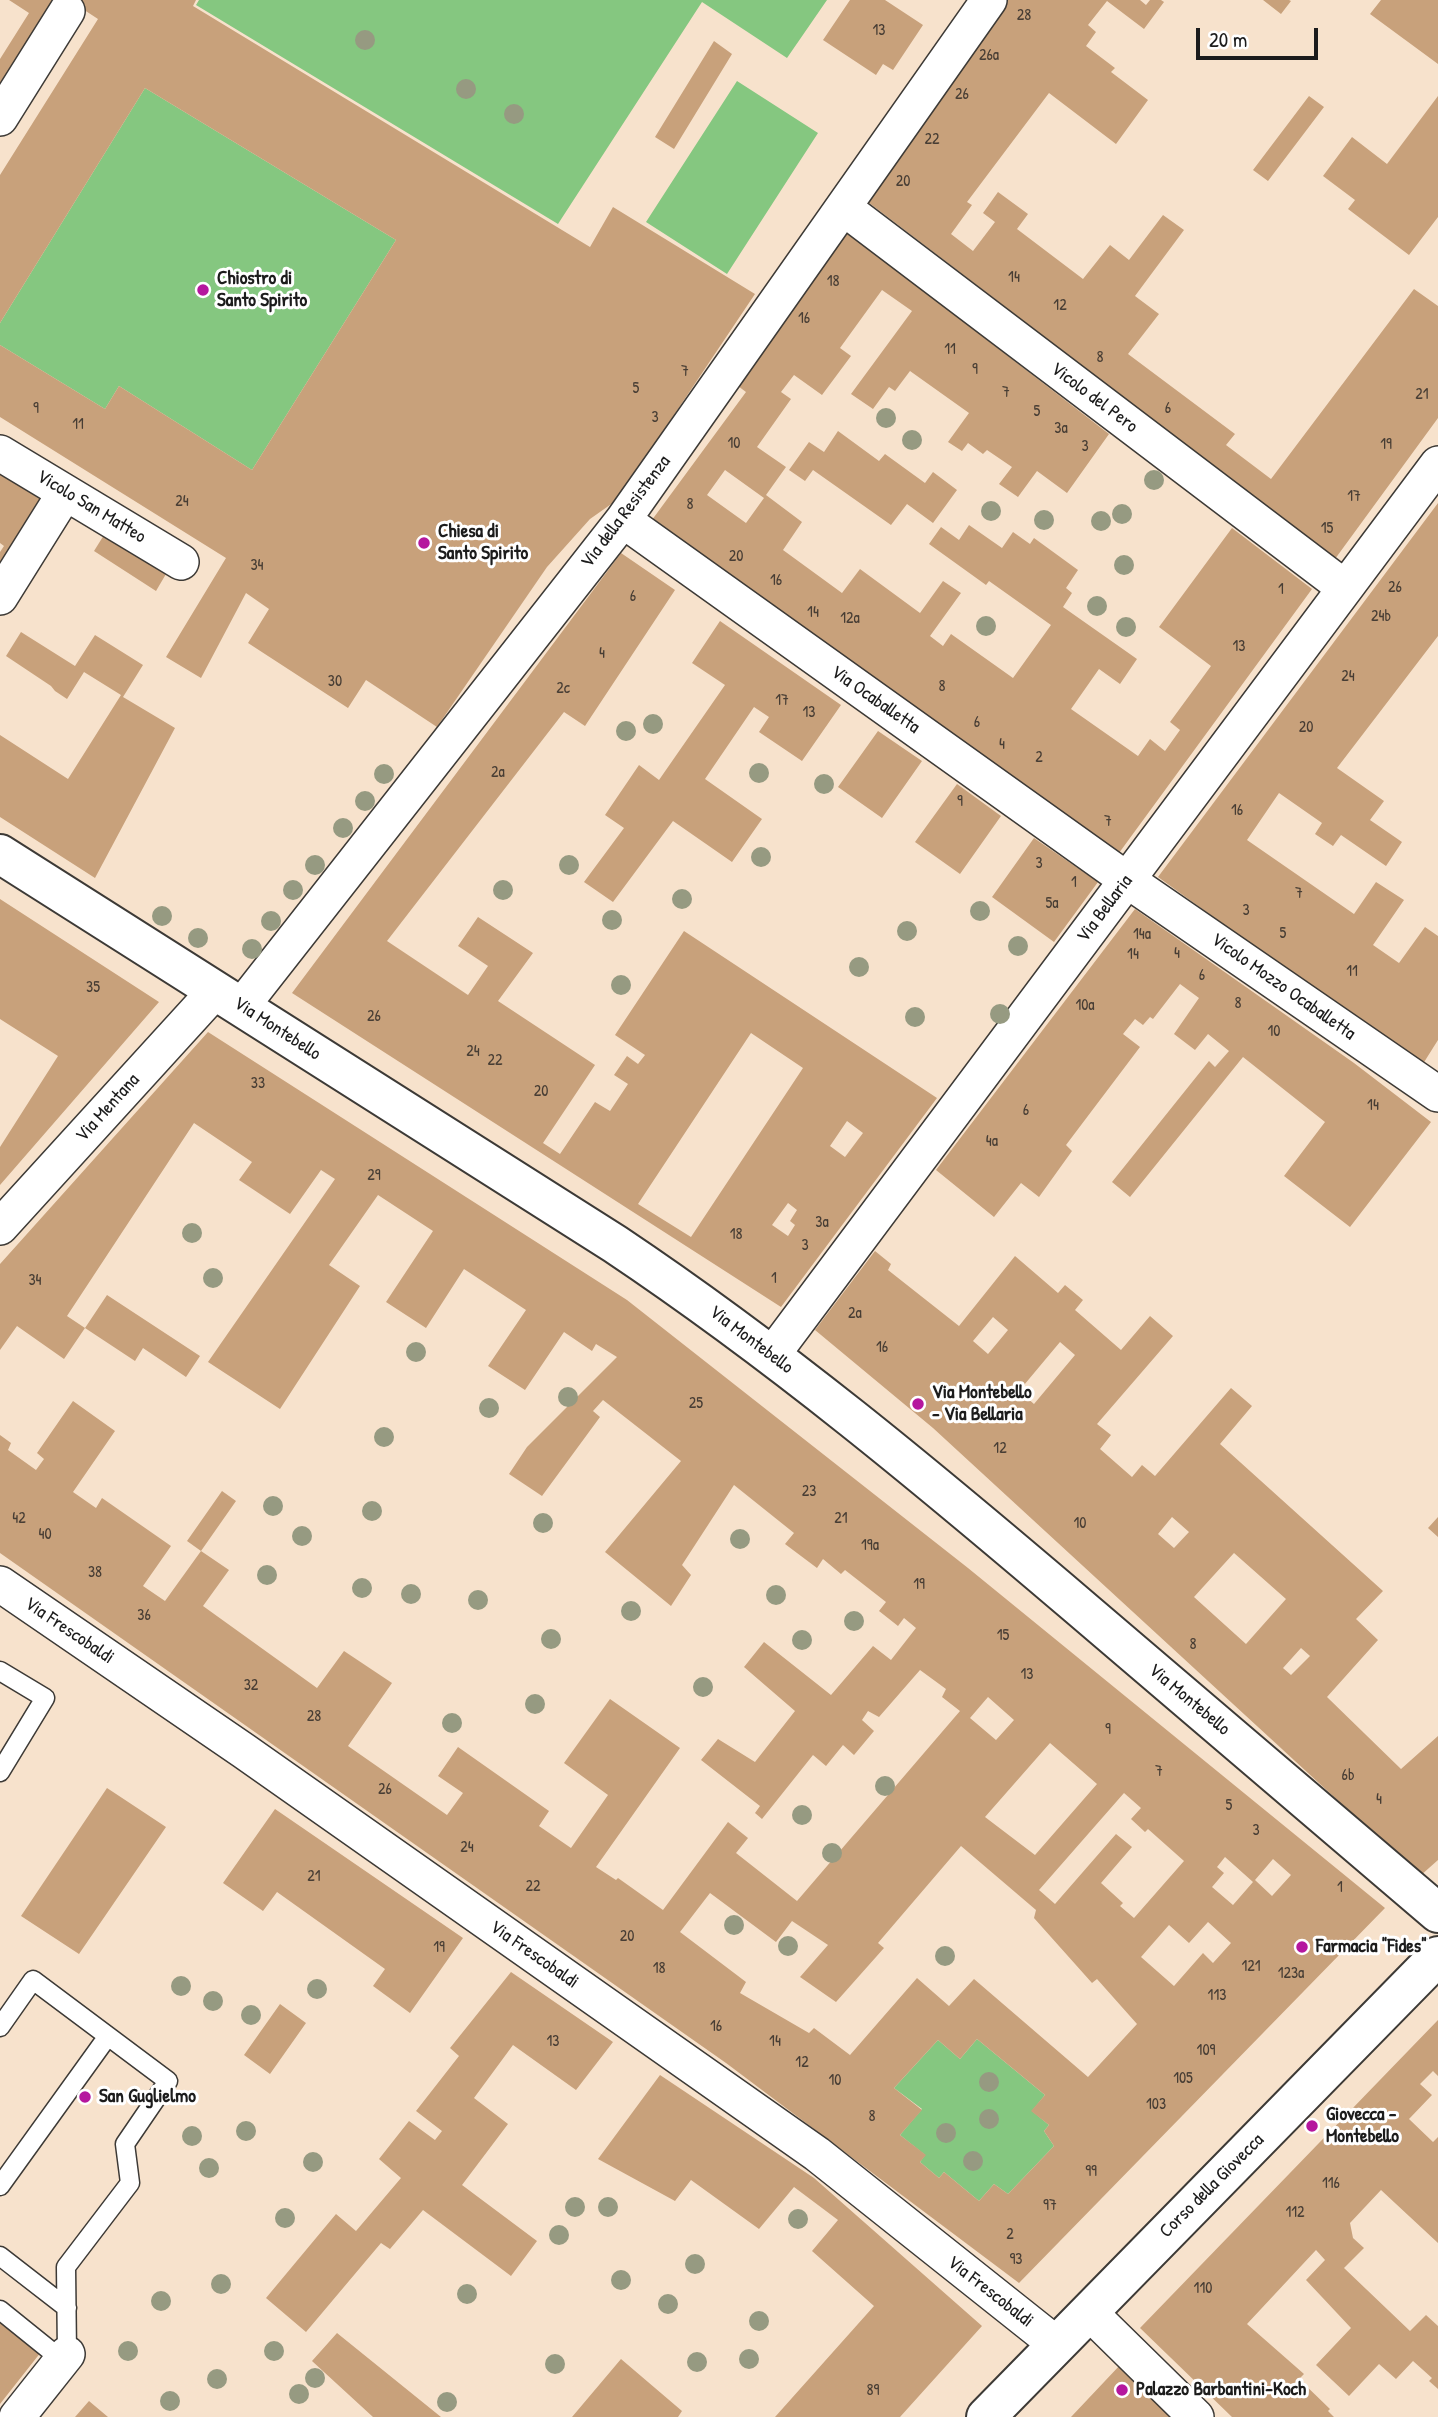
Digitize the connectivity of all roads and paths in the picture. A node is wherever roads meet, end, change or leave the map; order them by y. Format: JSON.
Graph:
{"nodes":[{"id":1,"x":989,"y":0,"type":"edge"},
{"id":2,"x":67,"y":11,"type":"dead end"},
{"id":3,"x":0,"y":118,"type":"edge"},
{"id":4,"x":844,"y":208,"type":"junction"},
{"id":5,"x":0,"y":453,"type":"edge"},
{"id":6,"x":1438,"y":464,"type":"edge"},
{"id":7,"x":65,"y":492,"type":"junction"},
{"id":8,"x":622,"y":520,"type":"junction"},
{"id":9,"x":181,"y":562,"type":"dead end"},
{"id":10,"x":1345,"y":588,"type":"junction"},
{"id":11,"x":0,"y":597,"type":"edge"},
{"id":12,"x":0,"y":855,"type":"edge"},
{"id":13,"x":1127,"y":880,"type":"junction"},
{"id":14,"x":229,"y":998,"type":"junction"},
{"id":15,"x":1438,"y":1094,"type":"edge"},
{"id":16,"x":0,"y":1227,"type":"edge"},
{"id":17,"x":772,"y":1354,"type":"junction"},
{"id":18,"x":0,"y":1584,"type":"edge"},
{"id":19,"x":0,"y":1671,"type":"edge"},
{"id":20,"x":0,"y":1772,"type":"edge"},
{"id":21,"x":1438,"y":1913,"type":"edge"},
{"id":22,"x":1438,"y":1956,"type":"edge"},
{"id":23,"x":0,"y":2026,"type":"edge"},
{"id":24,"x":108,"y":2036,"type":"junction"},
{"id":25,"x":0,"y":2186,"type":"edge"},
{"id":26,"x":0,"y":2256,"type":"edge"},
{"id":27,"x":67,"y":2308,"type":"junction"},
{"id":28,"x":0,"y":2310,"type":"edge"},
{"id":29,"x":1088,"y":2312,"type":"junction"},
{"id":30,"x":1056,"y":2344,"type":"junction"},
{"id":31,"x":65,"y":2357,"type":"junction"},
{"id":32,"x":17,"y":2417,"type":"edge"},
{"id":33,"x":986,"y":2417,"type":"edge"},
{"id":34,"x":1196,"y":2417,"type":"edge"}],
"edges":[{"from":1,"to":4,"type":"street","name":"Via della Resistenza"},
{"from":2,"to":3,"type":"street"},
{"from":4,"to":8,"type":"street","name":"Via della Resistenza"},
{"from":4,"to":10,"type":"street","name":"Vicolo del Pero"},
{"from":5,"to":7,"type":"street","name":"Vicolo San Matteo"},
{"from":6,"to":10,"type":"street","name":"Via Bellaria"},
{"from":7,"to":9,"type":"street","name":"Vicolo San Matteo"},
{"from":7,"to":11,"type":"street"},
{"from":8,"to":13,"type":"street","name":"Via Ocaballetta"},
{"from":8,"to":14,"type":"street","name":"Via della Resistenza"},
{"from":10,"to":13,"type":"street","name":"Via Bellaria"},
{"from":12,"to":14,"type":"street","name":"Via Montebello"},
{"from":13,"to":15,"type":"street","name":"Vicolo Mozzo Ocaballetta"},
{"from":13,"to":17,"type":"street","name":"Via Bellaria"},
{"from":14,"to":16,"type":"street","name":"Via Mentana"},
{"from":14,"to":17,"type":"street","name":"Via Montebello"},
{"from":17,"to":21,"type":"street","name":"Via Montebello"},
{"from":18,"to":30,"type":"street","name":"Via Frescobaldi"},
{"from":19,"to":20,"type":"lane"},
{"from":22,"to":29,"type":"street","name":"Corso della Giovecca"},
{"from":23,"to":24,"type":"lane"},
{"from":24,"to":25,"type":"lane"},
{"from":24,"to":27,"type":"lane"},
{"from":26,"to":27,"type":"lane"},
{"from":27,"to":31,"type":"lane"},
{"from":28,"to":31,"type":"lane"},
{"from":29,"to":30,"type":"street","name":"Corso della Giovecca"},
{"from":29,"to":34,"type":"street"},
{"from":30,"to":33,"type":"street","name":"Corso della Giovecca"},
{"from":31,"to":32,"type":"street"}]}
